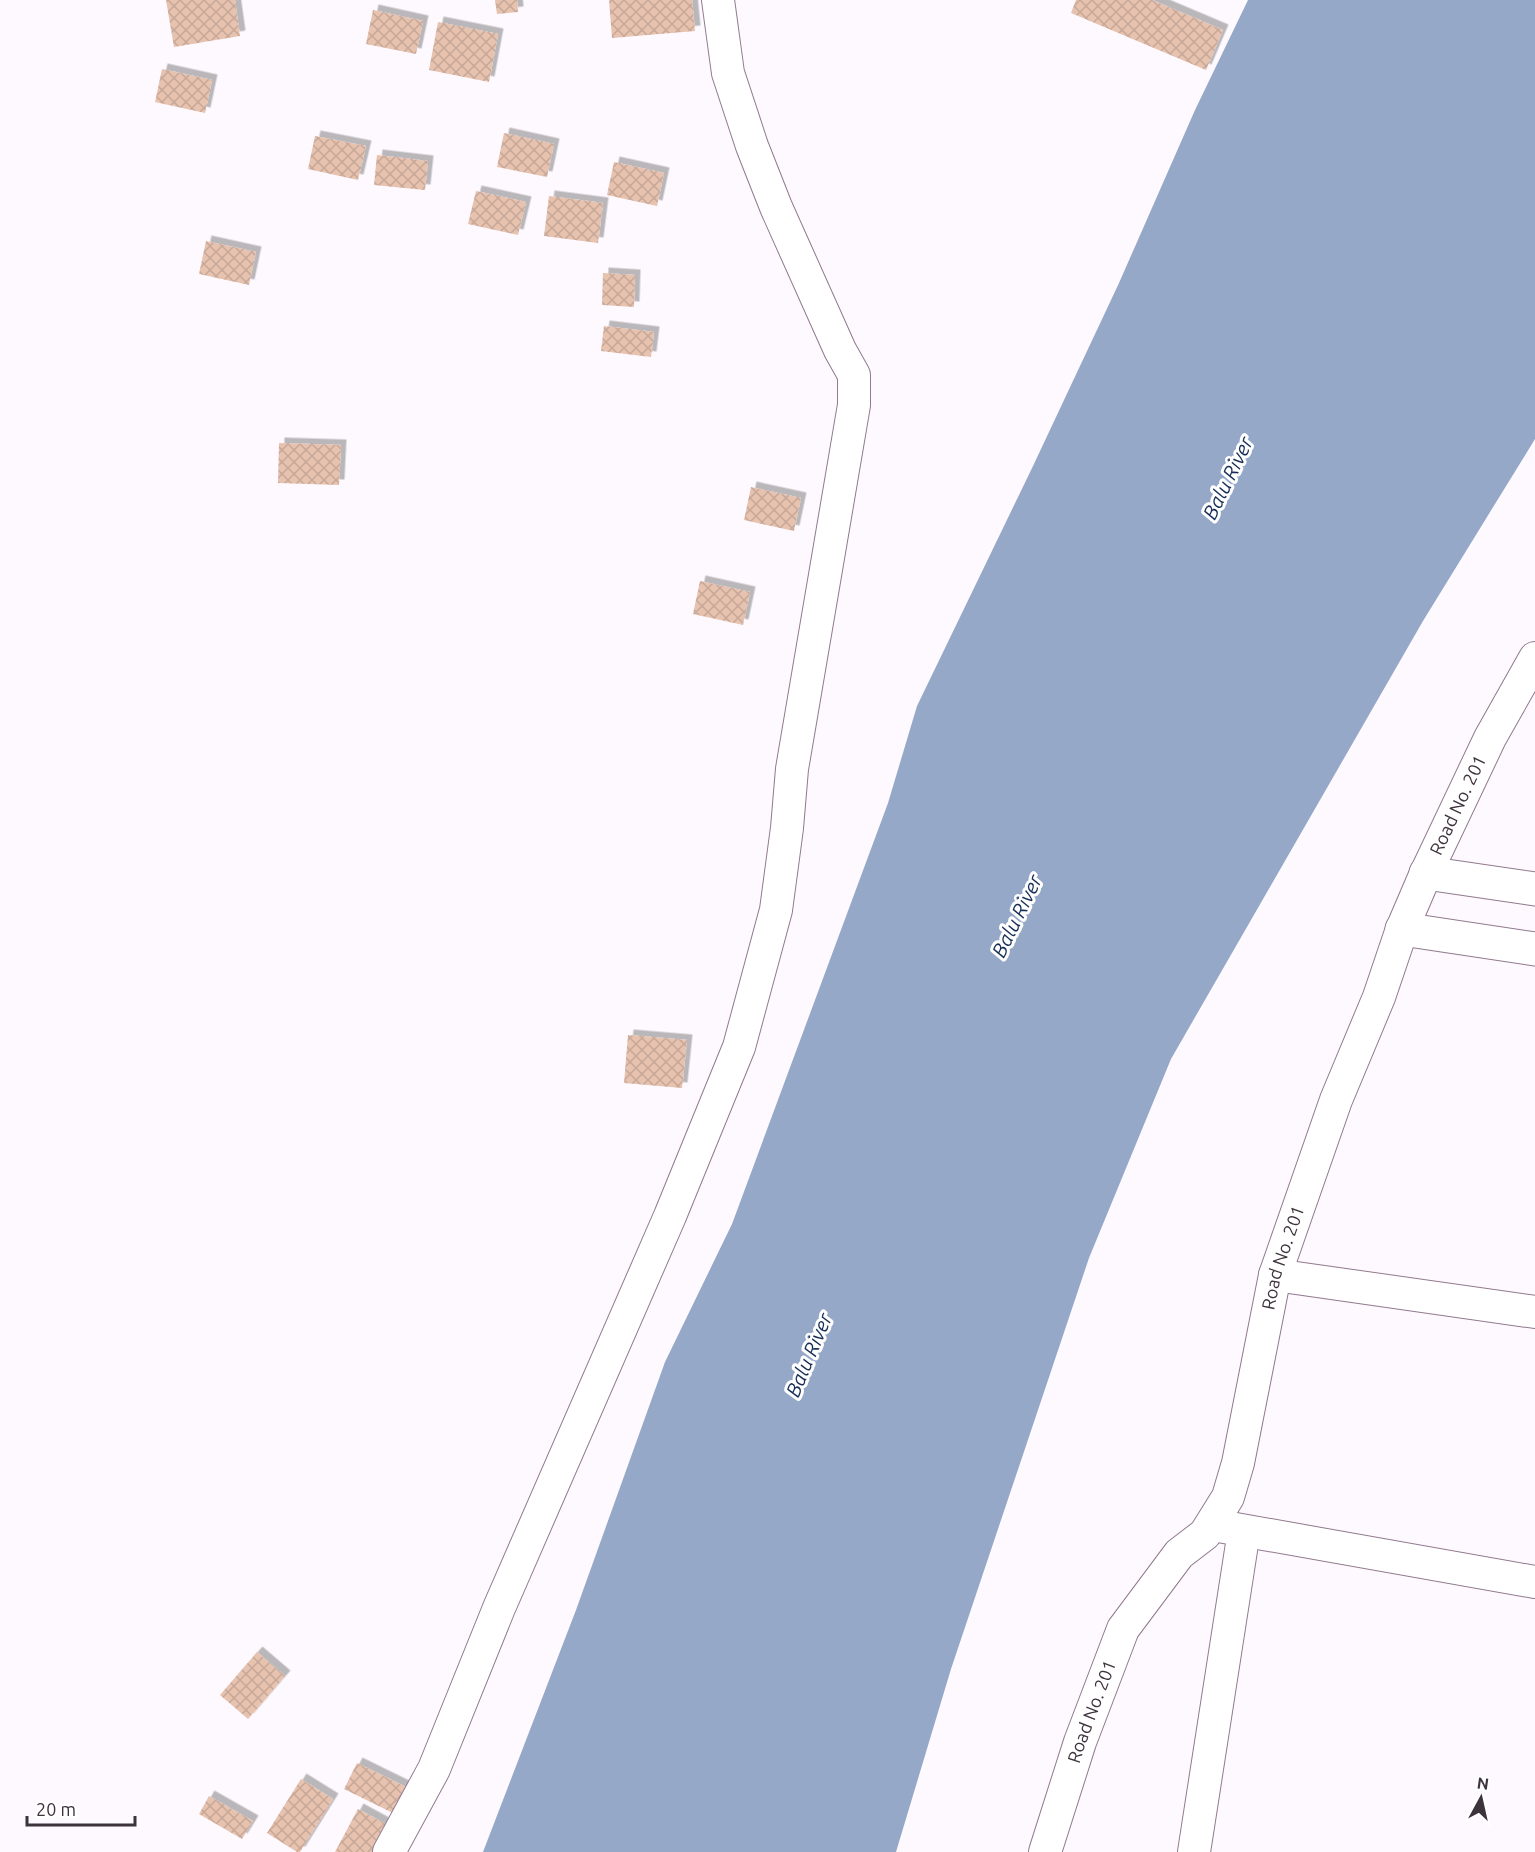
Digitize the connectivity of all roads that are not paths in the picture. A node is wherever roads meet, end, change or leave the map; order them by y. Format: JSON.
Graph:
{"nodes":[{"id":1,"x":718,"y":0,"type":"edge"},
{"id":2,"x":1535,"y":658,"type":"edge"},
{"id":3,"x":1426,"y":873,"type":"junction"},
{"id":4,"x":1535,"y":889,"type":"edge"},
{"id":5,"x":1402,"y":929,"type":"junction"},
{"id":6,"x":1535,"y":949,"type":"edge"},
{"id":7,"x":1275,"y":1275,"type":"junction"},
{"id":8,"x":1535,"y":1312,"type":"edge"},
{"id":9,"x":1213,"y":1524,"type":"junction"},
{"id":10,"x":1244,"y":1531,"type":"junction"},
{"id":11,"x":1535,"y":1582,"type":"edge"},
{"id":12,"x":389,"y":1852,"type":"edge"},
{"id":13,"x":1045,"y":1852,"type":"edge"},
{"id":14,"x":1194,"y":1852,"type":"edge"}],
"edges":[{"from":1,"to":12,"type":"street"},
{"from":2,"to":3,"type":"street","name":"Road No. 201"},
{"from":3,"to":4,"type":"street"},
{"from":3,"to":5,"type":"street","name":"Road No. 201"},
{"from":5,"to":6,"type":"street"},
{"from":5,"to":7,"type":"street","name":"Road No. 201"},
{"from":7,"to":8,"type":"street"},
{"from":7,"to":9,"type":"street","name":"Road No. 201"},
{"from":9,"to":10,"type":"street"},
{"from":9,"to":13,"type":"street","name":"Road No. 201"},
{"from":10,"to":11,"type":"street"},
{"from":10,"to":14,"type":"street"}]}
